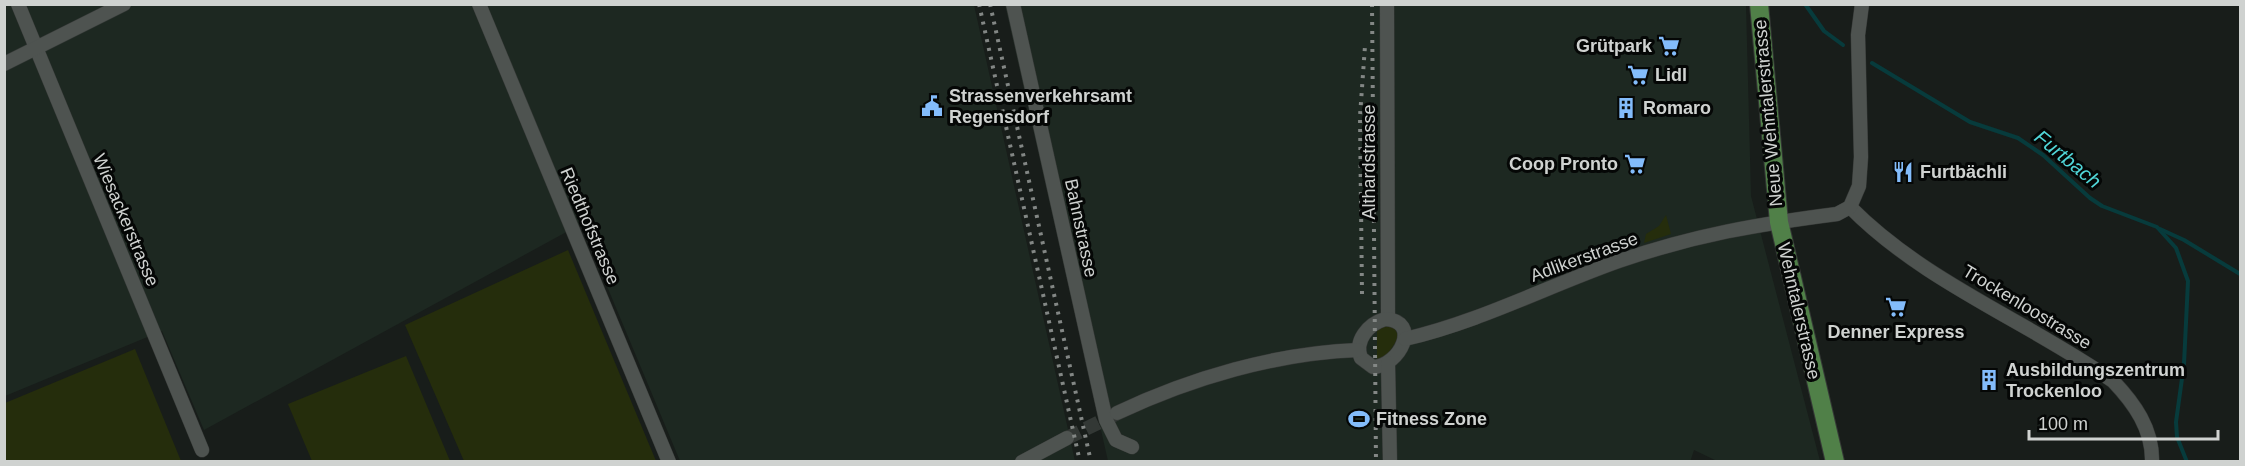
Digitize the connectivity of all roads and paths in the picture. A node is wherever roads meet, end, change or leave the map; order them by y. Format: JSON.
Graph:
{"nodes":[{"id":1,"x":18,"y":4,"type":"edge"},
{"id":2,"x":124,"y":4,"type":"edge"},
{"id":3,"x":479,"y":4,"type":"edge"},
{"id":4,"x":1013,"y":4,"type":"edge"},
{"id":5,"x":1387,"y":4,"type":"edge"},
{"id":6,"x":1758,"y":4,"type":"edge"},
{"id":7,"x":1862,"y":4,"type":"edge"},
{"id":8,"x":36,"y":50,"type":"junction"},
{"id":9,"x":4,"y":64,"type":"edge"},
{"id":10,"x":1850,"y":207,"type":"junction"},
{"id":11,"x":1779,"y":222,"type":"junction"},
{"id":12,"x":1388,"y":319,"type":"junction"},
{"id":13,"x":1405,"y":339,"type":"junction"},
{"id":14,"x":1358,"y":350,"type":"junction"},
{"id":15,"x":1388,"y":363,"type":"junction"},
{"id":16,"x":1118,"y":413,"type":"tunnel mouth"},
{"id":17,"x":1067,"y":438,"type":"tunnel mouth"},
{"id":18,"x":1132,"y":447,"type":"dead end"},
{"id":19,"x":202,"y":450,"type":"dead end"},
{"id":20,"x":669,"y":462,"type":"edge"},
{"id":21,"x":1022,"y":462,"type":"edge"},
{"id":22,"x":1390,"y":462,"type":"edge"},
{"id":23,"x":1835,"y":462,"type":"edge"},
{"id":24,"x":2152,"y":462,"type":"edge"}],
"edges":[{"from":1,"to":8,"type":"street","name":"Wiesackerstrasse"},
{"from":2,"to":8,"type":"street"},
{"from":3,"to":20,"type":"street","name":"Riedthofstrasse"},
{"from":4,"to":18,"type":"street","name":"Bahnstrasse"},
{"from":5,"to":12,"type":"street","name":"Althardstrasse"},
{"from":6,"to":11,"type":"main road","name":"Neue Wehntalerstrasse"},
{"from":7,"to":10,"type":"street"},
{"from":8,"to":9,"type":"street"},
{"from":8,"to":19,"type":"street","name":"Wiesackerstrasse"},
{"from":10,"to":11,"type":"street","name":"Wehntalerstrasse"},
{"from":10,"to":24,"type":"street","name":"Trockenloostrasse"},
{"from":11,"to":13,"type":"street","name":"Adlikerstrasse"},
{"from":11,"to":23,"type":"main road","name":"Wehntalerstrasse"},
{"from":12,"to":13,"type":"street"},
{"from":12,"to":14,"type":"street"},
{"from":13,"to":15,"type":"street"},
{"from":14,"to":15,"type":"street"},
{"from":14,"to":16,"type":"street"},
{"from":15,"to":22,"type":"street"},
{"from":17,"to":21,"type":"street"}]}
